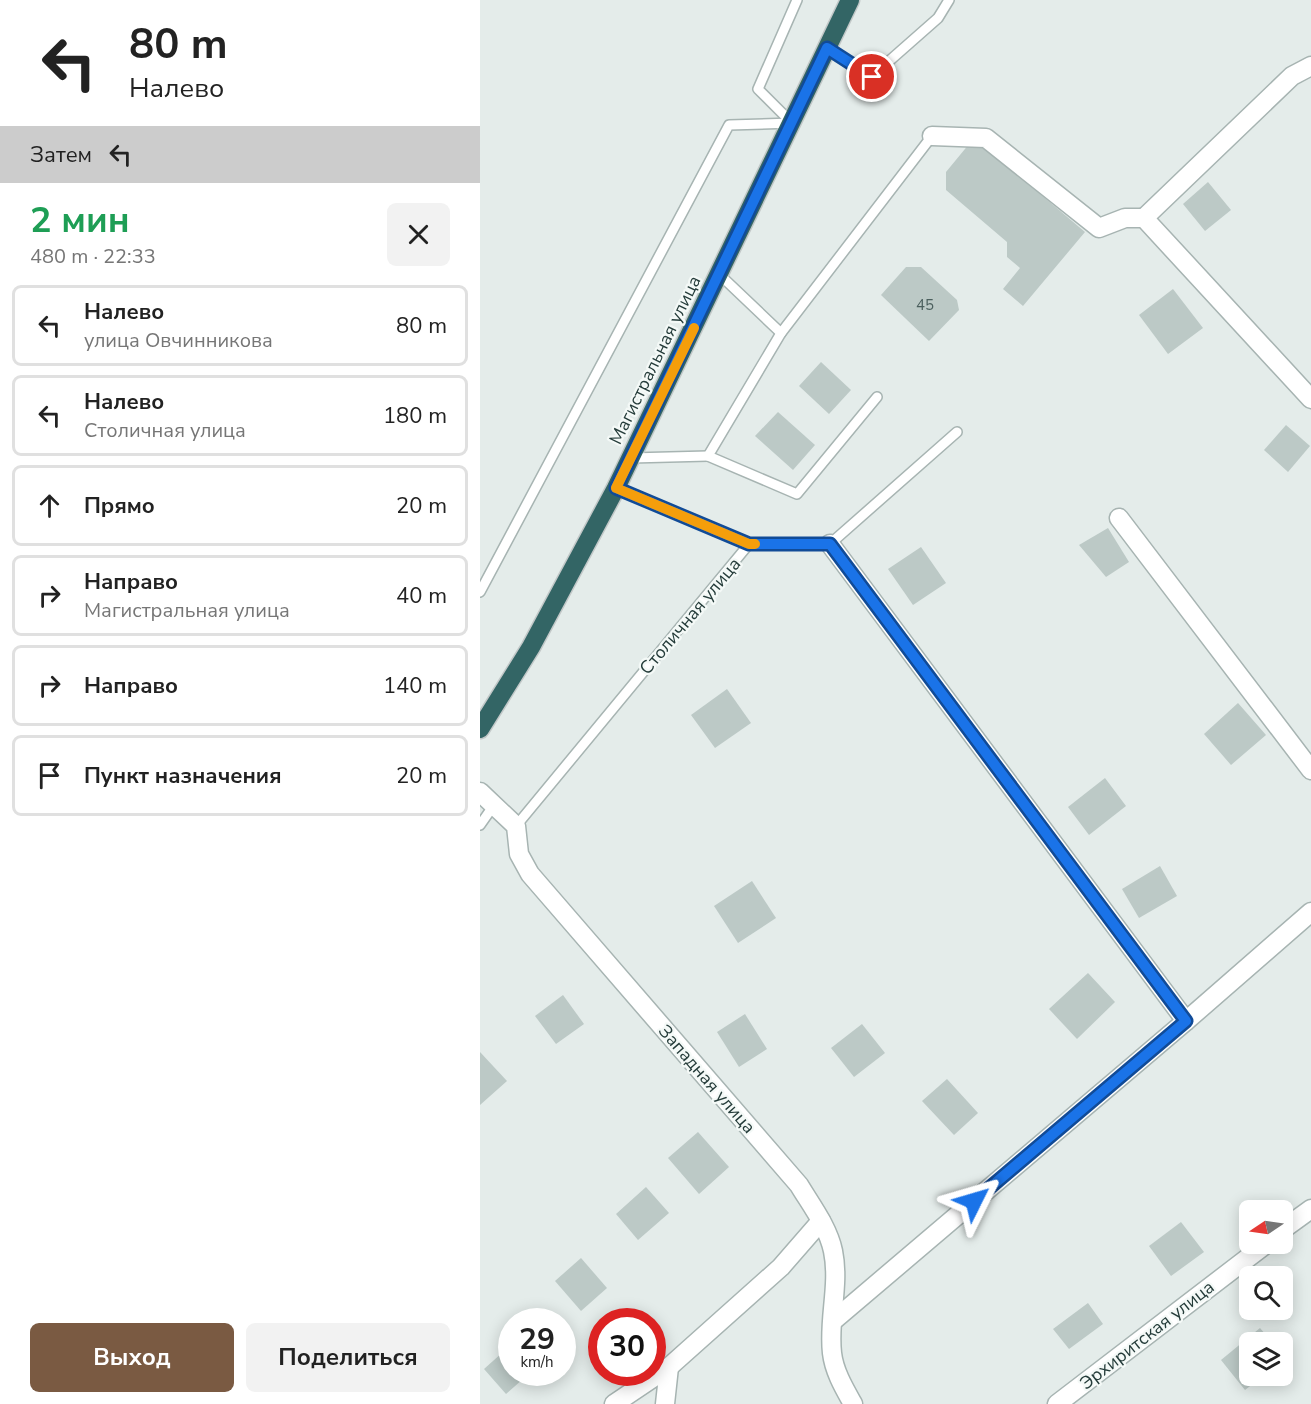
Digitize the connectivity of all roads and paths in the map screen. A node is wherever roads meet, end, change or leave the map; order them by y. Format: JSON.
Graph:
{"nodes":[{"id":1,"x":797,"y":0,"type":"edge"},
{"id":2,"x":850,"y":0,"type":"edge"},
{"id":3,"x":949,"y":0,"type":"edge"},
{"id":4,"x":827,"y":48,"type":"junction"},
{"id":5,"x":1311,"y":66,"type":"edge"},
{"id":6,"x":792,"y":123,"type":"junction"},
{"id":7,"x":932,"y":136,"type":"joint"},
{"id":8,"x":1144,"y":218,"type":"junction"},
{"id":9,"x":719,"y":274,"type":"junction"},
{"id":10,"x":781,"y":333,"type":"junction"},
{"id":11,"x":877,"y":397,"type":"dead end"},
{"id":12,"x":1311,"y":399,"type":"edge"},
{"id":13,"x":957,"y":432,"type":"dead end"},
{"id":14,"x":708,"y":456,"type":"junction"},
{"id":15,"x":631,"y":458,"type":"junction"},
{"id":16,"x":616,"y":488,"type":"junction"},
{"id":17,"x":1119,"y":518,"type":"dead end"},
{"id":18,"x":749,"y":544,"type":"junction"},
{"id":19,"x":830,"y":544,"type":"junction"},
{"id":20,"x":480,"y":592,"type":"edge"},
{"id":21,"x":480,"y":729,"type":"edge"},
{"id":22,"x":1311,"y":770,"type":"edge"},
{"id":23,"x":480,"y":792,"type":"edge"},
{"id":24,"x":494,"y":805,"type":"junction"},
{"id":25,"x":480,"y":825,"type":"edge"},
{"id":26,"x":516,"y":826,"type":"junction"},
{"id":27,"x":1311,"y":912,"type":"edge"},
{"id":28,"x":1186,"y":1021,"type":"junction"},
{"id":29,"x":1311,"y":1209,"type":"edge"},
{"id":30,"x":821,"y":1221,"type":"junction"},
{"id":31,"x":1293,"y":1222,"type":"edge"},
{"id":32,"x":1253,"y":1254,"type":"edge"},
{"id":33,"x":833,"y":1320,"type":"junction"},
{"id":34,"x":669,"y":1367,"type":"junction"},
{"id":35,"x":614,"y":1404,"type":"edge"},
{"id":36,"x":665,"y":1404,"type":"edge"},
{"id":37,"x":853,"y":1404,"type":"edge"},
{"id":38,"x":1057,"y":1404,"type":"edge"}],
"edges":[{"from":1,"to":6,"type":"lane"},
{"from":2,"to":4,"type":"highway","name":"Магистральная улица"},
{"from":3,"to":4,"type":"lane"},
{"from":4,"to":6,"type":"highway","name":"Магистральная улица"},
{"from":5,"to":8,"type":"street"},
{"from":6,"to":9,"type":"highway","name":"Магистральная улица"},
{"from":6,"to":20,"type":"lane"},
{"from":7,"to":8,"type":"street"},
{"from":7,"to":10,"type":"lane"},
{"from":8,"to":12,"type":"street"},
{"from":9,"to":10,"type":"lane"},
{"from":9,"to":15,"type":"highway","name":"Магистральная улица"},
{"from":10,"to":14,"type":"lane"},
{"from":11,"to":14,"type":"lane"},
{"from":13,"to":19,"type":"lane"},
{"from":14,"to":15,"type":"lane"},
{"from":15,"to":16,"type":"highway","name":"Магистральная улица"},
{"from":16,"to":18,"type":"lane"},
{"from":16,"to":21,"type":"highway","name":"Магистральная улица"},
{"from":17,"to":22,"type":"street"},
{"from":18,"to":19,"type":"lane","name":"Столичная улица"},
{"from":18,"to":26,"type":"lane","name":"Столичная улица"},
{"from":19,"to":28,"type":"street"},
{"from":23,"to":24,"type":"street"},
{"from":24,"to":25,"type":"lane"},
{"from":24,"to":26,"type":"street"},
{"from":26,"to":30,"type":"street","name":"Западная улица"},
{"from":27,"to":28,"type":"street"},
{"from":28,"to":33,"type":"street"},
{"from":29,"to":31,"type":"street"},
{"from":30,"to":33,"type":"street","name":"Западная улица"},
{"from":30,"to":34,"type":"street"},
{"from":32,"to":38,"type":"street","name":"Эрхиритская улица"},
{"from":33,"to":37,"type":"street","name":"Западная улица"},
{"from":34,"to":35,"type":"street"},
{"from":34,"to":36,"type":"street"}]}
